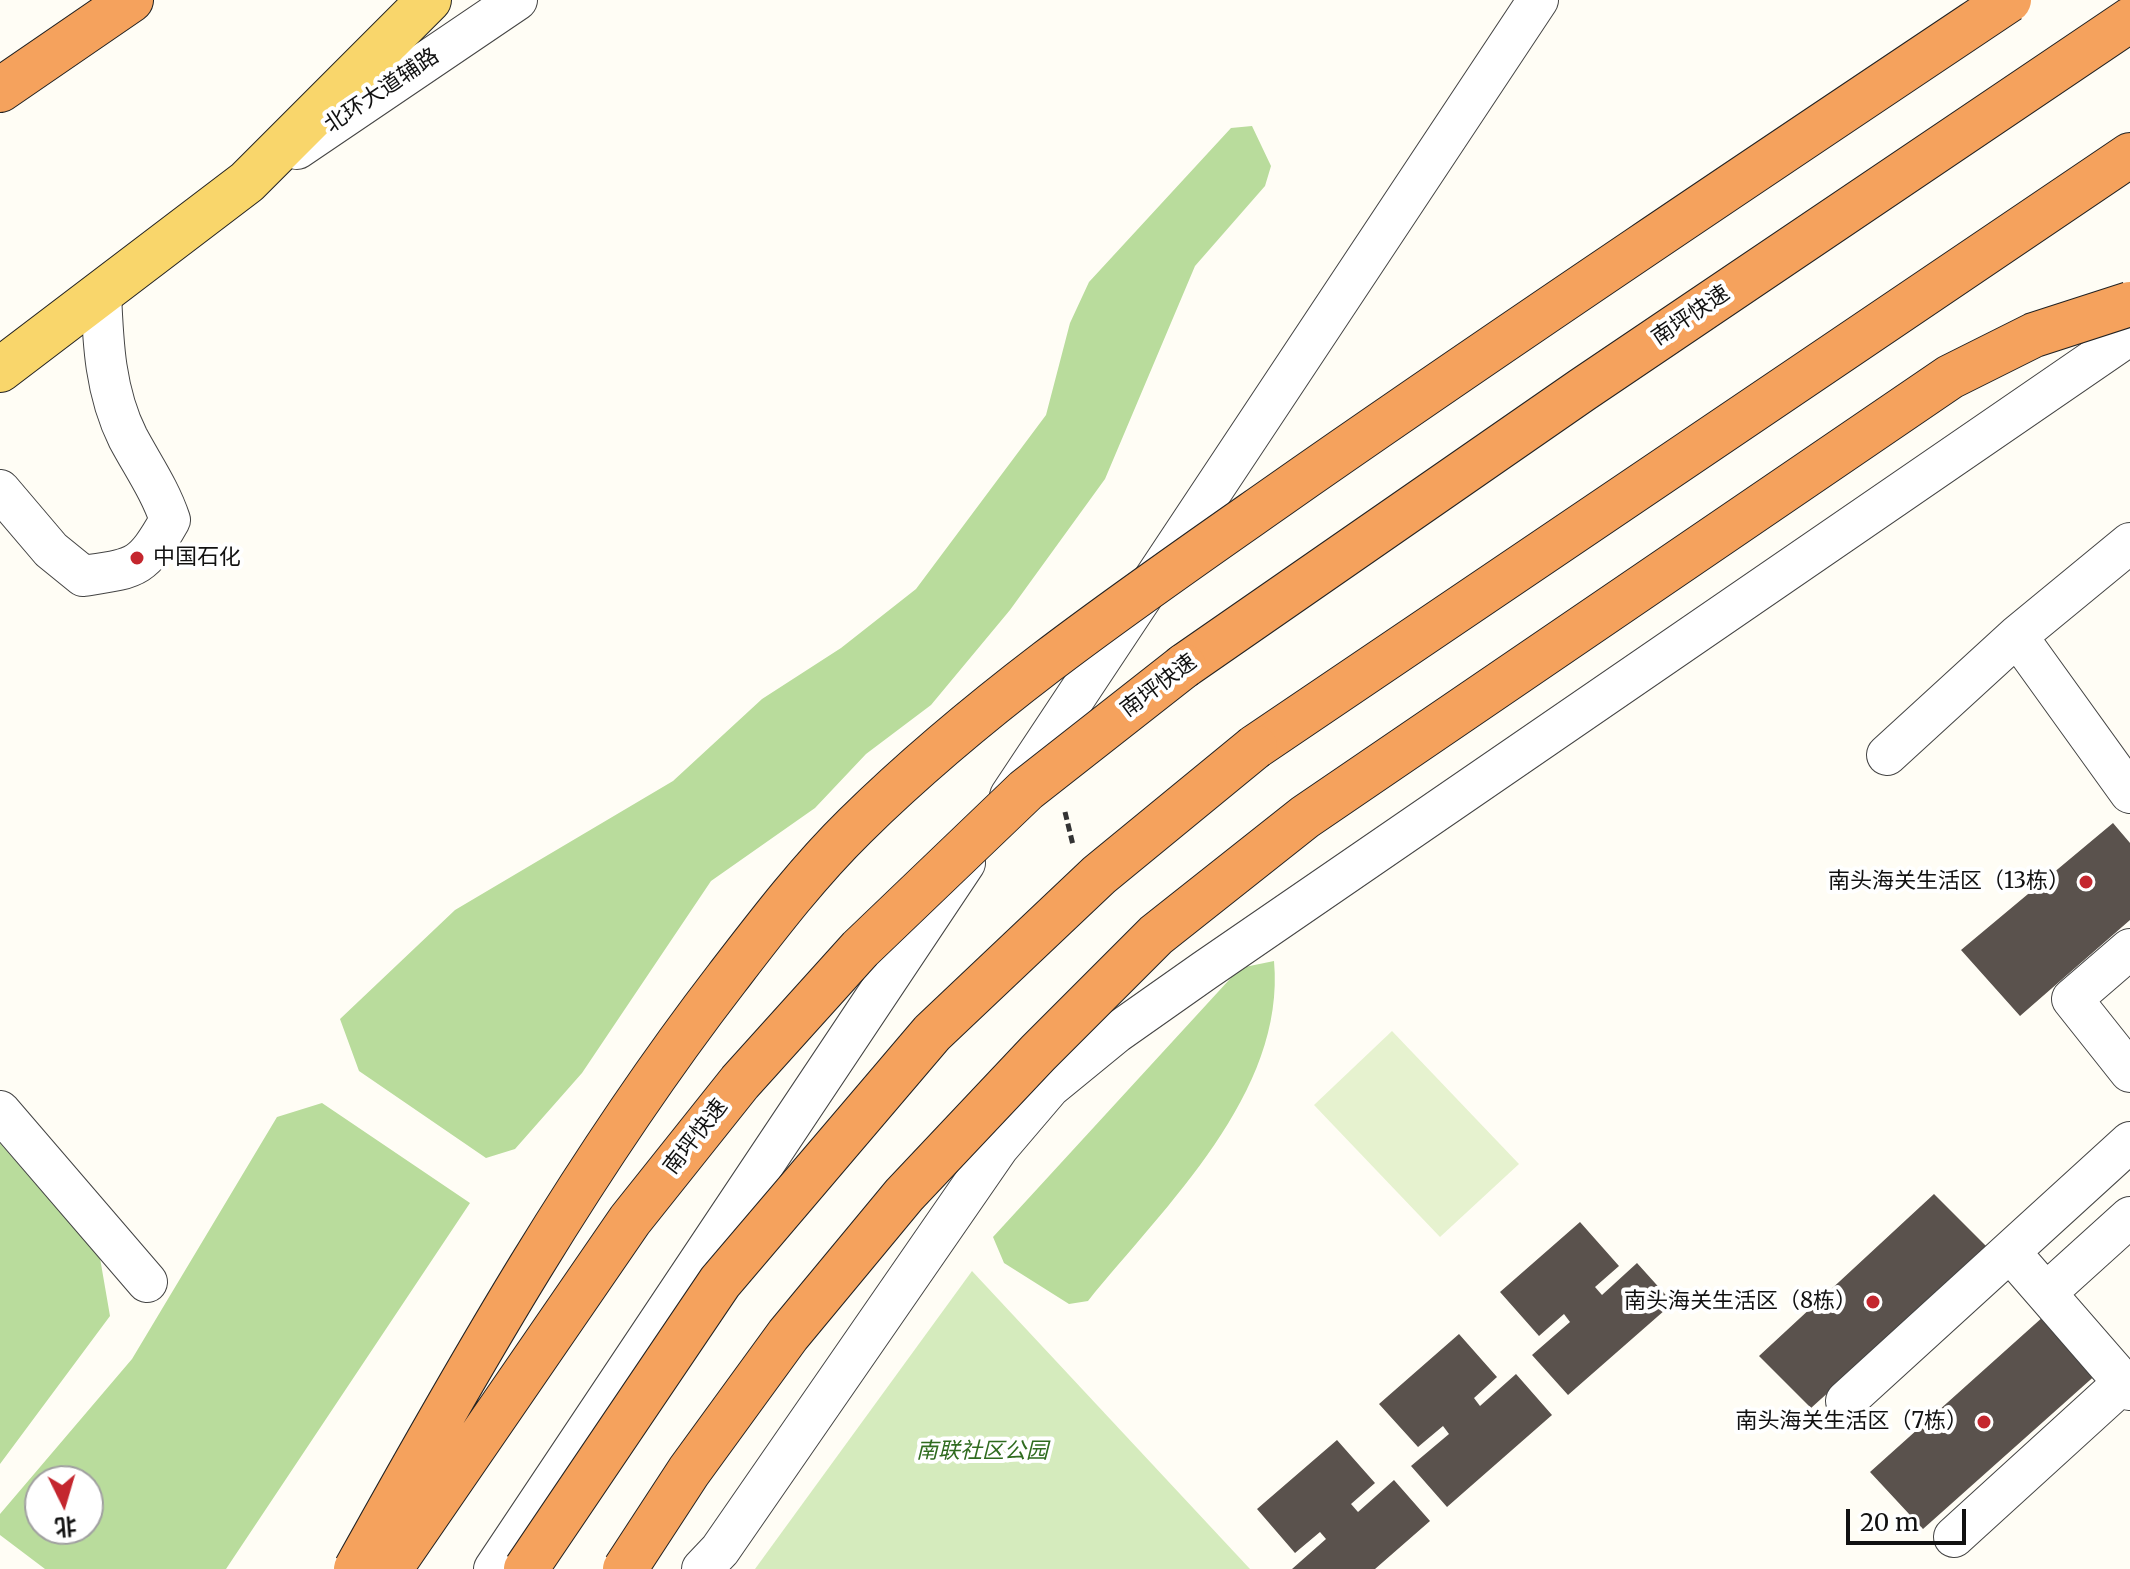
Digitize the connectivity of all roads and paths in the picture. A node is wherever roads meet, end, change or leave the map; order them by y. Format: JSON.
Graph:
{"nodes":[{"id":1,"x":131,"y":0,"type":"edge"},
{"id":2,"x":429,"y":0,"type":"edge"},
{"id":3,"x":517,"y":0,"type":"edge"},
{"id":4,"x":1538,"y":0,"type":"edge"},
{"id":5,"x":2009,"y":0,"type":"edge"},
{"id":6,"x":2130,"y":20,"type":"edge"},
{"id":7,"x":0,"y":90,"type":"edge"},
{"id":8,"x":2130,"y":155,"type":"edge"},
{"id":9,"x":247,"y":182,"type":"junction"},
{"id":10,"x":101,"y":293,"type":"junction"},
{"id":11,"x":2130,"y":304,"type":"edge"},
{"id":12,"x":2130,"y":335,"type":"edge"},
{"id":13,"x":0,"y":370,"type":"edge"},
{"id":14,"x":0,"y":490,"type":"edge"},
{"id":15,"x":2130,"y":543,"type":"edge"},
{"id":16,"x":2017,"y":636,"type":"junction"},
{"id":17,"x":1887,"y":755,"type":"dead end"},
{"id":18,"x":2130,"y":793,"type":"edge"},
{"id":19,"x":2130,"y":949,"type":"edge"},
{"id":20,"x":2130,"y":1072,"type":"edge"},
{"id":21,"x":0,"y":1111,"type":"edge"},
{"id":22,"x":2130,"y":1142,"type":"edge"},
{"id":23,"x":2130,"y":1217,"type":"edge"},
{"id":24,"x":2010,"y":1252,"type":"junction"},
{"id":25,"x":147,"y":1282,"type":"dead end"},
{"id":26,"x":2046,"y":1293,"type":"junction"},
{"id":27,"x":2127,"y":1387,"type":"edge"},
{"id":28,"x":1846,"y":1401,"type":"dead end"},
{"id":29,"x":1954,"y":1537,"type":"dead end"},
{"id":30,"x":356,"y":1569,"type":"edge"},
{"id":31,"x":390,"y":1569,"type":"edge"},
{"id":32,"x":494,"y":1569,"type":"edge"},
{"id":33,"x":526,"y":1569,"type":"edge"},
{"id":34,"x":625,"y":1569,"type":"edge"},
{"id":35,"x":702,"y":1569,"type":"edge"}],
"edges":[{"from":1,"to":7,"type":"highway"},
{"from":2,"to":9,"type":"main road","name":"北环大道辅路"},
{"from":3,"to":9,"type":"street","name":"北环大道辅路"},
{"from":4,"to":32,"type":"street"},
{"from":5,"to":30,"type":"highway","bridge":true},
{"from":6,"to":31,"type":"highway","name":"南坪快速","bridge":true},
{"from":8,"to":33,"type":"highway","bridge":true},
{"from":9,"to":10,"type":"main road","name":"北环大道辅路"},
{"from":10,"to":13,"type":"main road","name":"北环大道辅路"},
{"from":10,"to":14,"type":"street"},
{"from":11,"to":34,"type":"highway","bridge":true},
{"from":12,"to":35,"type":"street"},
{"from":15,"to":16,"type":"street"},
{"from":16,"to":17,"type":"street"},
{"from":16,"to":18,"type":"street"},
{"from":19,"to":20,"type":"street"},
{"from":21,"to":25,"type":"street"},
{"from":22,"to":24,"type":"street"},
{"from":23,"to":26,"type":"street"},
{"from":24,"to":26,"type":"street"},
{"from":24,"to":28,"type":"street"},
{"from":26,"to":27,"type":"street"},
{"from":27,"to":29,"type":"street"}]}
